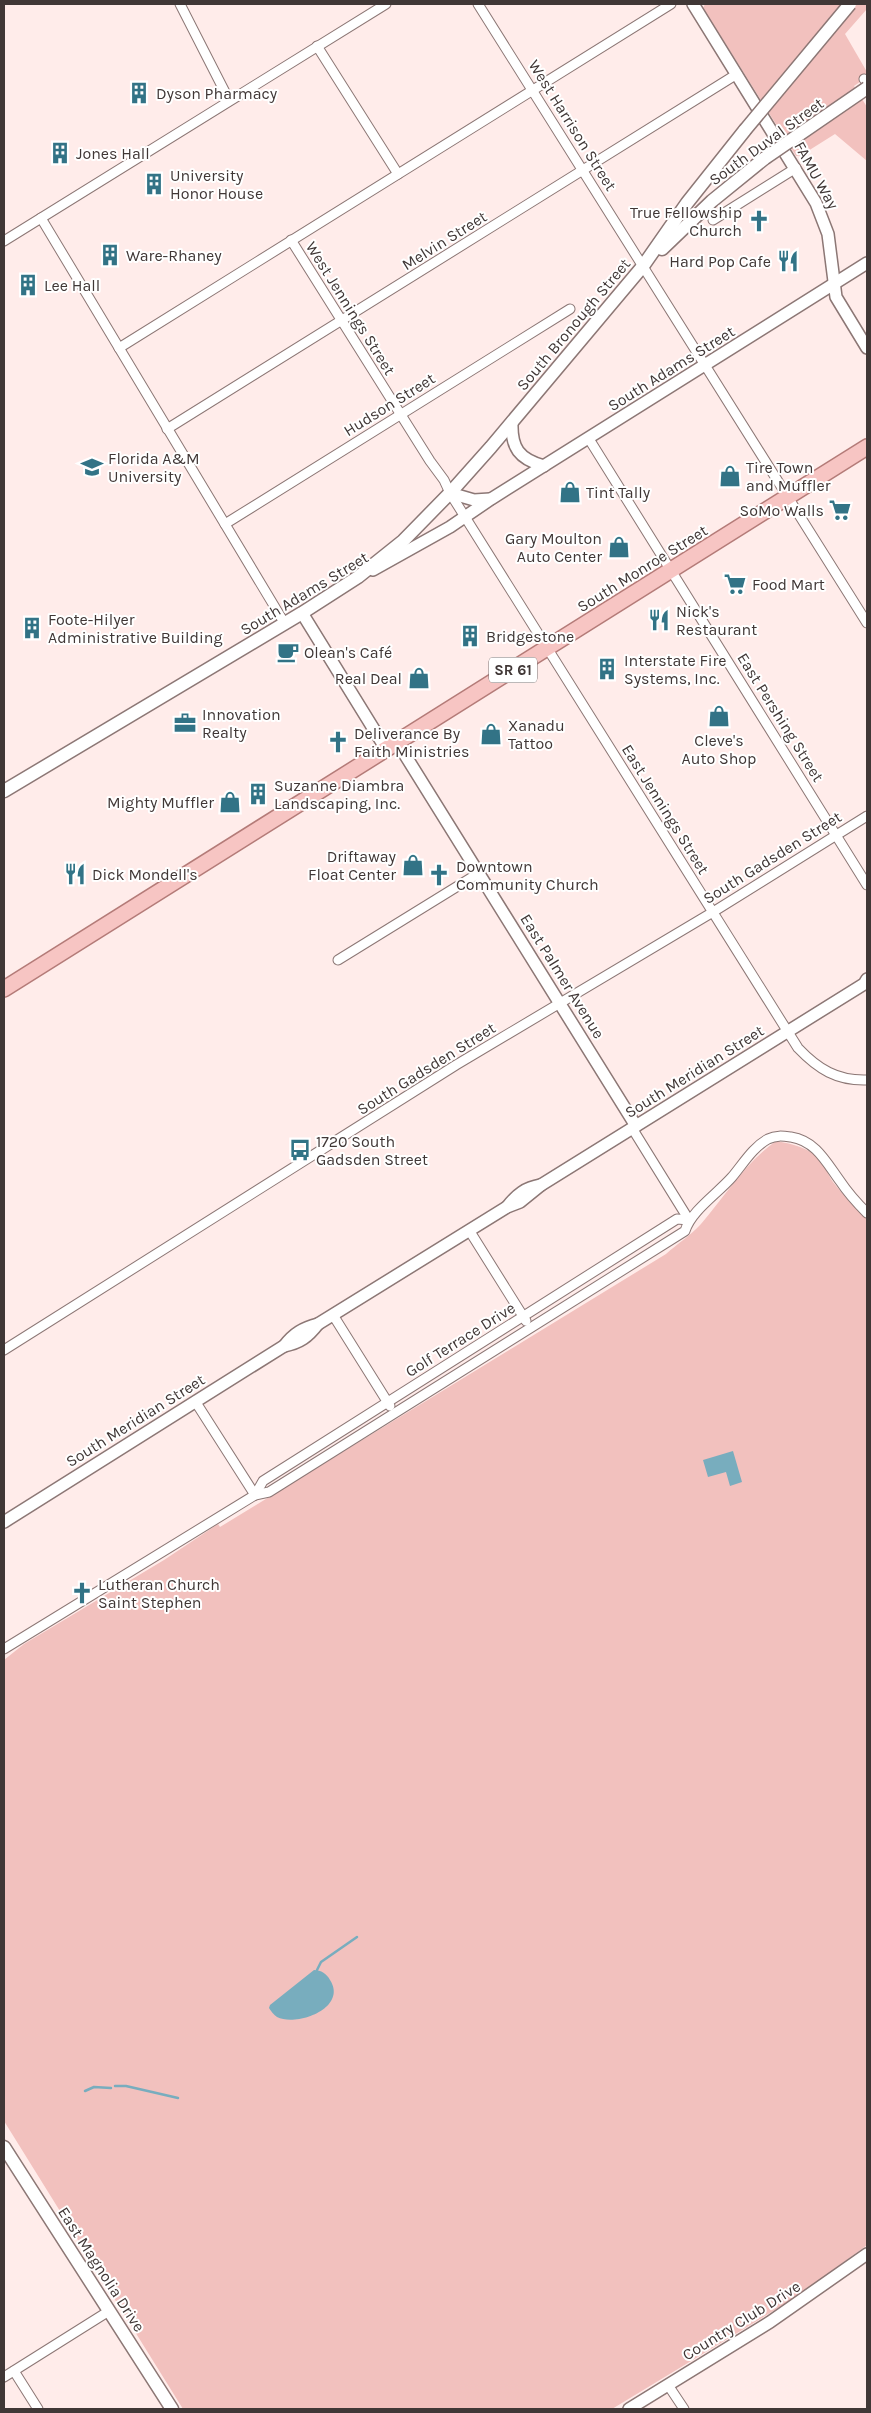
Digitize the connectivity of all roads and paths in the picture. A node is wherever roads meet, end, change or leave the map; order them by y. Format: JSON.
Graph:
{"nodes":[{"id":1,"x":180,"y":4,"type":"edge"},
{"id":2,"x":386,"y":4,"type":"edge"},
{"id":3,"x":478,"y":4,"type":"edge"},
{"id":4,"x":671,"y":4,"type":"edge"},
{"id":5,"x":693,"y":4,"type":"edge"},
{"id":6,"x":850,"y":4,"type":"edge"},
{"id":7,"x":317,"y":46,"type":"junction"},
{"id":8,"x":736,"y":74,"type":"junction"},
{"id":9,"x":866,"y":83,"type":"edge"},
{"id":10,"x":533,"y":90,"type":"junction"},
{"id":11,"x":229,"y":100,"type":"junction"},
{"id":12,"x":796,"y":168,"type":"junction"},
{"id":13,"x":584,"y":171,"type":"junction"},
{"id":14,"x":398,"y":174,"type":"junction"},
{"id":15,"x":41,"y":218,"type":"junction"},
{"id":16,"x":713,"y":220,"type":"dead end"},
{"id":17,"x":291,"y":240,"type":"junction"},
{"id":18,"x":4,"y":241,"type":"edge"},
{"id":19,"x":867,"y":263,"type":"edge"},
{"id":20,"x":643,"y":266,"type":"junction"},
{"id":21,"x":834,"y":284,"type":"junction"},
{"id":22,"x":570,"y":309,"type":"dead end"},
{"id":23,"x":342,"y":321,"type":"junction"},
{"id":24,"x":119,"y":348,"type":"junction"},
{"id":25,"x":867,"y":348,"type":"edge"},
{"id":26,"x":705,"y":365,"type":"junction"},
{"id":27,"x":401,"y":414,"type":"junction"},
{"id":28,"x":512,"y":422,"type":"junction"},
{"id":29,"x":168,"y":429,"type":"junction"},
{"id":30,"x":588,"y":439,"type":"junction"},
{"id":31,"x":867,"y":447,"type":"edge"},
{"id":32,"x":544,"y":466,"type":"junction"},
{"id":33,"x":450,"y":493,"type":"junction"},
{"id":34,"x":788,"y":497,"type":"junction"},
{"id":35,"x":491,"y":499,"type":"junction"},
{"id":36,"x":466,"y":518,"type":"junction"},
{"id":37,"x":225,"y":524,"type":"junction"},
{"id":38,"x":672,"y":570,"type":"junction"},
{"id":39,"x":358,"y":577,"type":"junction"},
{"id":40,"x":302,"y":613,"type":"junction"},
{"id":41,"x":867,"y":623,"type":"edge"},
{"id":42,"x":285,"y":624,"type":"junction"},
{"id":43,"x":548,"y":648,"type":"junction"},
{"id":44,"x":392,"y":746,"type":"junction"},
{"id":45,"x":4,"y":791,"type":"edge"},
{"id":46,"x":867,"y":816,"type":"edge"},
{"id":47,"x":836,"y":835,"type":"junction"},
{"id":48,"x":479,"y":873,"type":"junction"},
{"id":49,"x":867,"y":885,"type":"edge"},
{"id":50,"x":713,"y":912,"type":"junction"},
{"id":51,"x":338,"y":960,"type":"dead end"},
{"id":52,"x":866,"y":982,"type":"edge"},
{"id":53,"x":4,"y":989,"type":"edge"},
{"id":54,"x":561,"y":1003,"type":"junction"},
{"id":55,"x":787,"y":1031,"type":"junction"},
{"id":56,"x":867,"y":1080,"type":"edge"},
{"id":57,"x":634,"y":1127,"type":"junction"},
{"id":58,"x":867,"y":1213,"type":"edge"},
{"id":59,"x":688,"y":1220,"type":"junction"},
{"id":60,"x":469,"y":1230,"type":"junction"},
{"id":61,"x":334,"y":1315,"type":"junction"},
{"id":62,"x":523,"y":1316,"type":"junction"},
{"id":63,"x":530,"y":1328,"type":"junction"},
{"id":64,"x":4,"y":1350,"type":"edge"},
{"id":65,"x":195,"y":1401,"type":"junction"},
{"id":66,"x":387,"y":1402,"type":"junction"},
{"id":67,"x":394,"y":1414,"type":"junction"},
{"id":68,"x":254,"y":1495,"type":"junction"},
{"id":69,"x":4,"y":1522,"type":"edge"},
{"id":70,"x":4,"y":1649,"type":"edge"},
{"id":71,"x":4,"y":2147,"type":"edge"},
{"id":72,"x":867,"y":2254,"type":"edge"},
{"id":73,"x":109,"y":2311,"type":"junction"},
{"id":74,"x":14,"y":2371,"type":"junction"},
{"id":75,"x":4,"y":2377,"type":"edge"},
{"id":76,"x":668,"y":2385,"type":"junction"},
{"id":77,"x":38,"y":2409,"type":"edge"},
{"id":78,"x":172,"y":2409,"type":"edge"},
{"id":79,"x":629,"y":2409,"type":"edge"},
{"id":80,"x":684,"y":2409,"type":"edge"}],
"edges":[{"from":1,"to":11,"type":"street"},
{"from":2,"to":7,"type":"street"},
{"from":3,"to":10,"type":"street","name":"West Harrison Street"},
{"from":4,"to":10,"type":"street"},
{"from":5,"to":8,"type":"street","name":"FAMU Way"},
{"from":6,"to":20,"type":"main road","name":"South Bronough Street","bridge":true},
{"from":7,"to":11,"type":"street"},
{"from":7,"to":14,"type":"street"},
{"from":8,"to":12,"type":"street","name":"FAMU Way"},
{"from":8,"to":13,"type":"street","name":"Melvin Street"},
{"from":9,"to":20,"type":"main road","name":"South Duval Street","bridge":true},
{"from":10,"to":13,"type":"street","name":"West Harrison Street"},
{"from":10,"to":14,"type":"street"},
{"from":11,"to":15,"type":"street"},
{"from":12,"to":16,"type":"street"},
{"from":12,"to":21,"type":"street","name":"FAMU Way"},
{"from":13,"to":20,"type":"street","name":"West Harrison Street"},
{"from":13,"to":23,"type":"street","name":"Melvin Street"},
{"from":14,"to":17,"type":"street"},
{"from":15,"to":18,"type":"street"},
{"from":15,"to":24,"type":"street"},
{"from":17,"to":23,"type":"street","name":"West Jennings Street"},
{"from":17,"to":24,"type":"street"},
{"from":19,"to":21,"type":"street","name":"South Adams Street"},
{"from":20,"to":26,"type":"street","name":"West Harrison Street"},
{"from":20,"to":28,"type":"main road","name":"South Bronough Street"},
{"from":21,"to":25,"type":"street","name":"FAMU Way"},
{"from":21,"to":26,"type":"street","name":"South Adams Street"},
{"from":22,"to":27,"type":"street","name":"Hudson Street"},
{"from":23,"to":27,"type":"street","name":"West Jennings Street"},
{"from":23,"to":29,"type":"street","name":"Melvin Street"},
{"from":24,"to":29,"type":"street"},
{"from":26,"to":30,"type":"street","name":"South Adams Street"},
{"from":26,"to":34,"type":"street","name":"West Harrison Street"},
{"from":27,"to":33,"type":"street","name":"West Jennings Street"},
{"from":27,"to":37,"type":"street","name":"Hudson Street"},
{"from":28,"to":32,"type":"street"},
{"from":28,"to":33,"type":"main road","name":"South Bronough Street"},
{"from":29,"to":37,"type":"street"},
{"from":30,"to":32,"type":"street","name":"South Adams Street"},
{"from":30,"to":38,"type":"street","name":"East Pershing Street"},
{"from":31,"to":34,"type":"main road","name":"South Monroe Street","number":"SR 61"},
{"from":32,"to":35,"type":"street","name":"South Adams Street"},
{"from":33,"to":35,"type":"street"},
{"from":33,"to":36,"type":"street","name":"West Jennings Street"},
{"from":33,"to":39,"type":"main road","name":"South Bronough Street"},
{"from":34,"to":38,"type":"main road","name":"South Monroe Street","number":"SR 61"},
{"from":34,"to":41,"type":"street","name":"West Harrison Street"},
{"from":35,"to":36,"type":"street","name":"South Adams Street"},
{"from":36,"to":39,"type":"street","name":"South Adams Street"},
{"from":36,"to":43,"type":"street","name":"East Jennings Street"},
{"from":37,"to":42,"type":"street"},
{"from":38,"to":43,"type":"main road","name":"South Monroe Street","number":"SR 61"},
{"from":38,"to":47,"type":"street","name":"East Pershing Street"},
{"from":39,"to":40,"type":"main road","name":"South Adams Street"},
{"from":40,"to":42,"type":"main road","name":"South Adams Street"},
{"from":40,"to":44,"type":"street","name":"East Palmer Avenue"},
{"from":42,"to":45,"type":"main road","name":"South Adams Street"},
{"from":43,"to":44,"type":"main road","name":"South Monroe Street","number":"SR 61"},
{"from":43,"to":50,"type":"street","name":"East Jennings Street"},
{"from":44,"to":48,"type":"street","name":"East Palmer Avenue"},
{"from":44,"to":53,"type":"main road","name":"South Monroe Street","number":"SR 61"},
{"from":46,"to":47,"type":"street","name":"South Gadsden Street"},
{"from":47,"to":49,"type":"street","name":"East Pershing Street"},
{"from":47,"to":50,"type":"street","name":"South Gadsden Street"},
{"from":48,"to":51,"type":"street"},
{"from":48,"to":54,"type":"street","name":"East Palmer Avenue"},
{"from":50,"to":54,"type":"street","name":"South Gadsden Street"},
{"from":50,"to":55,"type":"street","name":"East Jennings Street"},
{"from":52,"to":55,"type":"street","name":"South Meridian Street"},
{"from":54,"to":57,"type":"street","name":"East Palmer Avenue"},
{"from":54,"to":64,"type":"street","name":"South Gadsden Street"},
{"from":55,"to":56,"type":"street","name":"East Jennings Street"},
{"from":55,"to":57,"type":"street","name":"South Meridian Street"},
{"from":57,"to":59,"type":"street","name":"East Palmer Avenue"},
{"from":57,"to":60,"type":"street","name":"South Meridian Street"},
{"from":58,"to":59,"type":"street","name":"Golf Terrace Drive"},
{"from":59,"to":62,"type":"street","name":"Golf Terrace Drive"},
{"from":59,"to":63,"type":"street","name":"Golf Terrace Drive"},
{"from":60,"to":61,"type":"street","name":"South Meridian Street"},
{"from":60,"to":62,"type":"street"},
{"from":61,"to":65,"type":"street","name":"South Meridian Street"},
{"from":61,"to":66,"type":"street"},
{"from":62,"to":63,"type":"street"},
{"from":62,"to":66,"type":"street","name":"Golf Terrace Drive"},
{"from":63,"to":67,"type":"street","name":"Golf Terrace Drive"},
{"from":65,"to":68,"type":"street"},
{"from":65,"to":69,"type":"street","name":"South Meridian Street"},
{"from":66,"to":67,"type":"street"},
{"from":66,"to":68,"type":"street","name":"Golf Terrace Drive"},
{"from":67,"to":68,"type":"street","name":"Golf Terrace Drive"},
{"from":68,"to":70,"type":"street","name":"Golf Terrace Drive"},
{"from":71,"to":73,"type":"main road","name":"East Magnolia Drive"},
{"from":72,"to":76,"type":"street","name":"Country Club Drive"},
{"from":73,"to":74,"type":"street"},
{"from":73,"to":78,"type":"main road","name":"East Magnolia Drive"},
{"from":74,"to":75,"type":"street"},
{"from":74,"to":77,"type":"street"},
{"from":76,"to":79,"type":"street","name":"Country Club Drive"},
{"from":76,"to":80,"type":"street"}]}
